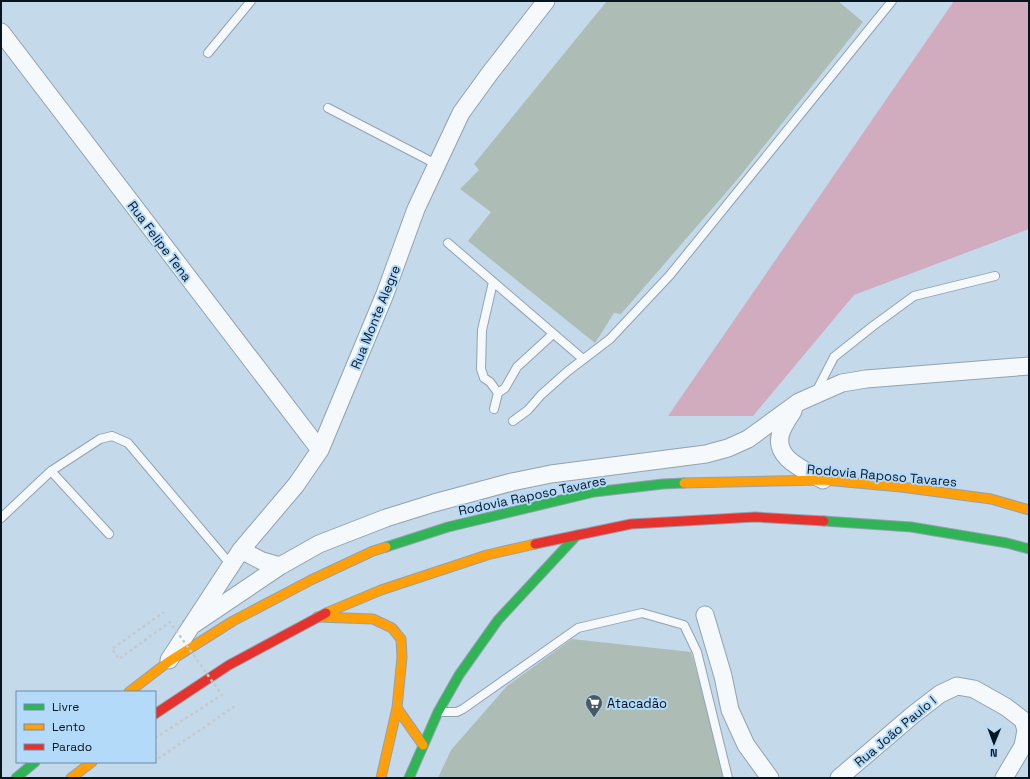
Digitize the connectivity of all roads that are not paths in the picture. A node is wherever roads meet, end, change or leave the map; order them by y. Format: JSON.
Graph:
{"nodes":[{"id":1,"x":251,"y":1,"type":"edge"},
{"id":2,"x":546,"y":1,"type":"edge"},
{"id":3,"x":892,"y":1,"type":"edge"},
{"id":4,"x":1,"y":32,"type":"edge"},
{"id":5,"x":208,"y":53,"type":"dead end"},
{"id":6,"x":328,"y":108,"type":"dead end"},
{"id":7,"x":436,"y":164,"type":"junction"},
{"id":8,"x":448,"y":243,"type":"dead end"},
{"id":9,"x":995,"y":276,"type":"dead end"},
{"id":10,"x":493,"y":282,"type":"junction"},
{"id":11,"x":553,"y":334,"type":"junction"},
{"id":12,"x":583,"y":359,"type":"junction"},
{"id":13,"x":1029,"y":366,"type":"edge"},
{"id":14,"x":498,"y":393,"type":"junction"},
{"id":15,"x":807,"y":399,"type":"junction"},
{"id":16,"x":494,"y":409,"type":"dead end"},
{"id":17,"x":513,"y":421,"type":"dead end"},
{"id":18,"x":320,"y":450,"type":"junction"},
{"id":19,"x":51,"y":471,"type":"junction"},
{"id":20,"x":824,"y":480,"type":"junction"},
{"id":21,"x":1029,"y":510,"type":"edge"},
{"id":22,"x":1,"y":518,"type":"edge"},
{"id":23,"x":109,"y":534,"type":"dead end"},
{"id":24,"x":577,"y":535,"type":"junction"},
{"id":25,"x":1029,"y":549,"type":"edge"},
{"id":26,"x":241,"y":550,"type":"junction"},
{"id":27,"x":231,"y":565,"type":"junction"},
{"id":28,"x":280,"y":566,"type":"junction"},
{"id":29,"x":705,"y":615,"type":"dead end"},
{"id":30,"x":317,"y":617,"type":"junction"},
{"id":31,"x":191,"y":626,"type":"junction"},
{"id":32,"x":168,"y":662,"type":"junction"},
{"id":33,"x":130,"y":691,"type":"edge"},
{"id":34,"x":397,"y":708,"type":"junction"},
{"id":35,"x":438,"y":712,"type":"junction"},
{"id":36,"x":156,"y":713,"type":"edge"},
{"id":37,"x":423,"y":745,"type":"junction"},
{"id":38,"x":34,"y":763,"type":"edge"},
{"id":39,"x":91,"y":763,"type":"edge"},
{"id":40,"x":96,"y":763,"type":"edge"},
{"id":41,"x":16,"y":778,"type":"edge"},
{"id":42,"x":71,"y":778,"type":"edge"},
{"id":43,"x":84,"y":778,"type":"edge"},
{"id":44,"x":381,"y":778,"type":"edge"},
{"id":45,"x":409,"y":778,"type":"edge"},
{"id":46,"x":728,"y":778,"type":"edge"},
{"id":47,"x":770,"y":778,"type":"edge"},
{"id":48,"x":839,"y":778,"type":"edge"},
{"id":49,"x":1004,"y":778,"type":"edge"}],
"edges":[{"from":1,"to":5,"type":"lane"},
{"from":2,"to":7,"type":"street","name":"Rua Monte Alegre"},
{"from":3,"to":12,"type":"lane"},
{"from":4,"to":18,"type":"street","name":"Rua Felipe Tena"},
{"from":6,"to":7,"type":"lane"},
{"from":7,"to":18,"type":"street","name":"Rua Monte Alegre"},
{"from":8,"to":10,"type":"lane"},
{"from":9,"to":15,"type":"lane"},
{"from":10,"to":11,"type":"lane"},
{"from":10,"to":14,"type":"lane"},
{"from":11,"to":12,"type":"lane"},
{"from":11,"to":14,"type":"lane"},
{"from":12,"to":17,"type":"lane"},
{"from":13,"to":15,"type":"street"},
{"from":14,"to":16,"type":"lane"},
{"from":15,"to":20,"type":"street"},
{"from":15,"to":28,"type":"street"},
{"from":18,"to":26,"type":"street","name":"Rua Monte Alegre"},
{"from":19,"to":22,"type":"lane"},
{"from":19,"to":23,"type":"lane"},
{"from":19,"to":27,"type":"lane"},
{"from":20,"to":21,"type":"main road","name":"Rodovia Raposo Tavares"},
{"from":20,"to":32,"type":"main road","name":"Rodovia Raposo Tavares"},
{"from":24,"to":25,"type":"main road"},
{"from":24,"to":30,"type":"main road"},
{"from":24,"to":35,"type":"main road"},
{"from":26,"to":27,"type":"street","name":"Rua Monte Alegre"},
{"from":26,"to":28,"type":"street"},
{"from":27,"to":31,"type":"street","name":"Rua Monte Alegre"},
{"from":28,"to":31,"type":"street"},
{"from":29,"to":47,"type":"street"},
{"from":30,"to":34,"type":"main road"},
{"from":30,"to":36,"type":"main road"},
{"from":31,"to":32,"type":"street","name":"Rua Monte Alegre"},
{"from":32,"to":33,"type":"main road","name":"Rodovia Raposo Tavares"},
{"from":34,"to":37,"type":"main road"},
{"from":34,"to":44,"type":"main road"},
{"from":35,"to":37,"type":"main road"},
{"from":35,"to":46,"type":"lane"},
{"from":37,"to":45,"type":"main road"},
{"from":38,"to":41,"type":"main road"},
{"from":39,"to":42,"type":"main road"},
{"from":40,"to":43,"type":"main road"},
{"from":48,"to":49,"type":"street","name":"Rua João Paulo I"}]}
